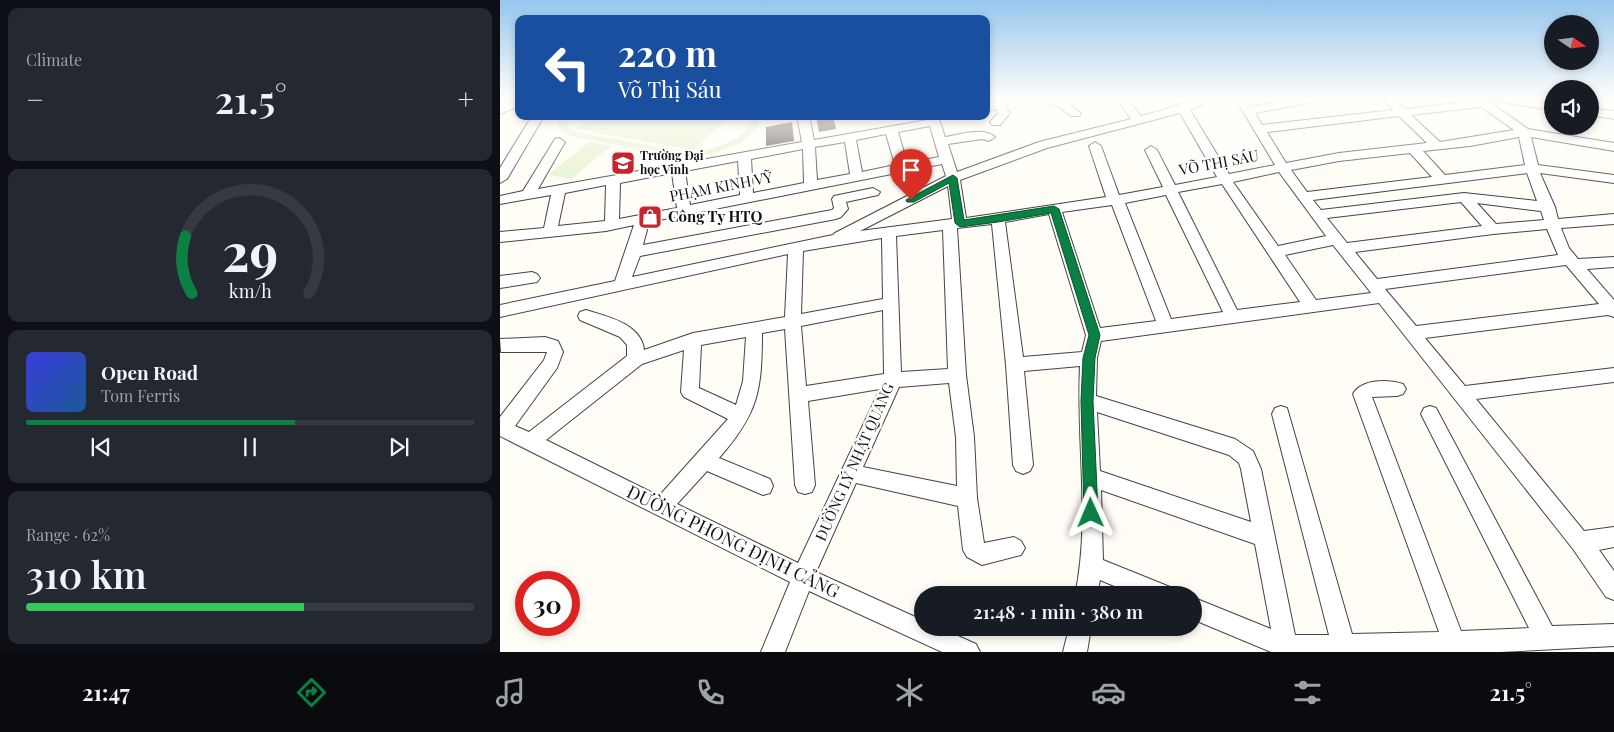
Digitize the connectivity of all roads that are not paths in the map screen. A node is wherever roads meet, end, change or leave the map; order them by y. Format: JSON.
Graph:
{"nodes":[{"id":1,"x":531,"y":128,"type":"edge"},
{"id":2,"x":806,"y":128,"type":"edge"},
{"id":3,"x":896,"y":128,"type":"edge"},
{"id":4,"x":936,"y":128,"type":"edge"},
{"id":5,"x":1106,"y":128,"type":"edge"},
{"id":6,"x":1195,"y":128,"type":"edge"},
{"id":7,"x":1265,"y":128,"type":"edge"},
{"id":8,"x":1418,"y":128,"type":"edge"},
{"id":9,"x":1520,"y":128,"type":"edge"},
{"id":10,"x":1260,"y":129,"type":"joint"},
{"id":11,"x":890,"y":130,"type":"junction"},
{"id":12,"x":1524,"y":132,"type":"junction"},
{"id":13,"x":989,"y":137,"type":"dead end"},
{"id":14,"x":940,"y":141,"type":"junction"},
{"id":15,"x":559,"y":142,"type":"dead end"},
{"id":16,"x":851,"y":142,"type":"dead end"},
{"id":17,"x":809,"y":144,"type":"junction"},
{"id":18,"x":1095,"y":146,"type":"dead end"},
{"id":19,"x":1437,"y":146,"type":"junction"},
{"id":20,"x":1614,"y":147,"type":"edge"},
{"id":21,"x":1413,"y":148,"type":"junction"},
{"id":22,"x":1151,"y":150,"type":"dead end"},
{"id":23,"x":744,"y":156,"type":"junction"},
{"id":24,"x":947,"y":159,"type":"junction"},
{"id":25,"x":678,"y":168,"type":"junction"},
{"id":26,"x":1282,"y":168,"type":"junction"},
{"id":27,"x":1532,"y":168,"type":"junction"},
{"id":28,"x":903,"y":169,"type":"junction"},
{"id":29,"x":857,"y":178,"type":"junction"},
{"id":30,"x":953,"y":178,"type":"junction"},
{"id":31,"x":500,"y":179,"type":"edge"},
{"id":32,"x":1225,"y":179,"type":"junction"},
{"id":33,"x":1442,"y":179,"type":"junction"},
{"id":34,"x":1614,"y":179,"type":"edge"},
{"id":35,"x":613,"y":180,"type":"junction"},
{"id":36,"x":838,"y":181,"type":"junction"},
{"id":37,"x":811,"y":186,"type":"junction"},
{"id":38,"x":1169,"y":189,"type":"junction"},
{"id":39,"x":559,"y":190,"type":"junction"},
{"id":40,"x":873,"y":192,"type":"dead end"},
{"id":41,"x":528,"y":195,"type":"junction"},
{"id":42,"x":1304,"y":197,"type":"junction"},
{"id":43,"x":1464,"y":197,"type":"junction"},
{"id":44,"x":747,"y":199,"type":"junction"},
{"id":45,"x":839,"y":199,"type":"junction"},
{"id":46,"x":500,"y":200,"type":"edge"},
{"id":47,"x":1116,"y":201,"type":"junction"},
{"id":48,"x":1548,"y":206,"type":"junction"},
{"id":49,"x":1054,"y":209,"type":"junction"},
{"id":50,"x":684,"y":211,"type":"junction"},
{"id":51,"x":1317,"y":215,"type":"junction"},
{"id":52,"x":643,"y":219,"type":"junction"},
{"id":53,"x":998,"y":219,"type":"junction"},
{"id":54,"x":1614,"y":219,"type":"edge"},
{"id":55,"x":1552,"y":223,"type":"junction"},
{"id":56,"x":955,"y":224,"type":"junction"},
{"id":57,"x":612,"y":225,"type":"junction"},
{"id":58,"x":1493,"y":229,"type":"junction"},
{"id":59,"x":550,"y":232,"type":"junction"},
{"id":60,"x":890,"y":234,"type":"junction"},
{"id":61,"x":500,"y":237,"type":"edge"},
{"id":62,"x":827,"y":241,"type":"junction"},
{"id":63,"x":1341,"y":243,"type":"junction"},
{"id":64,"x":796,"y":249,"type":"junction"},
{"id":65,"x":634,"y":252,"type":"junction"},
{"id":66,"x":1275,"y":252,"type":"junction"},
{"id":67,"x":1573,"y":262,"type":"junction"},
{"id":68,"x":1614,"y":262,"type":"edge"},
{"id":69,"x":532,"y":278,"type":"dead end"},
{"id":70,"x":500,"y":282,"type":"edge"},
{"id":71,"x":621,"y":286,"type":"junction"},
{"id":72,"x":1377,"y":291,"type":"junction"},
{"id":73,"x":891,"y":303,"type":"junction"},
{"id":74,"x":1312,"y":307,"type":"junction"},
{"id":75,"x":1613,"y":309,"type":"edge"},
{"id":76,"x":500,"y":311,"type":"edge"},
{"id":77,"x":586,"y":316,"type":"dead end"},
{"id":78,"x":1233,"y":317,"type":"junction"},
{"id":79,"x":793,"y":322,"type":"junction"},
{"id":80,"x":1166,"y":326,"type":"junction"},
{"id":81,"x":754,"y":328,"type":"junction"},
{"id":82,"x":1411,"y":333,"type":"junction"},
{"id":83,"x":1094,"y":335,"type":"junction"},
{"id":84,"x":693,"y":340,"type":"junction"},
{"id":85,"x":501,"y":345,"type":"edge"},
{"id":86,"x":1089,"y":358,"type":"junction"},
{"id":87,"x":636,"y":359,"type":"junction"},
{"id":88,"x":1015,"y":366,"type":"junction"},
{"id":89,"x":957,"y":375,"type":"junction"},
{"id":90,"x":1614,"y":375,"type":"edge"},
{"id":91,"x":893,"y":380,"type":"junction"},
{"id":92,"x":1397,"y":389,"type":"dead end"},
{"id":93,"x":1459,"y":394,"type":"junction"},
{"id":94,"x":798,"y":395,"type":"junction"},
{"id":95,"x":1087,"y":401,"type":"junction"},
{"id":96,"x":1282,"y":414,"type":"dead end"},
{"id":97,"x":1430,"y":414,"type":"dead end"},
{"id":98,"x":740,"y":417,"type":"junction"},
{"id":99,"x":501,"y":428,"type":"edge"},
{"id":100,"x":530,"y":442,"type":"junction"},
{"id":101,"x":704,"y":461,"type":"junction"},
{"id":102,"x":1023,"y":465,"type":"dead end"},
{"id":103,"x":851,"y":473,"type":"junction"},
{"id":104,"x":1091,"y":478,"type":"junction"},
{"id":105,"x":805,"y":485,"type":"dead end"},
{"id":106,"x":764,"y":486,"type":"dead end"},
{"id":107,"x":967,"y":498,"type":"junction"},
{"id":108,"x":661,"y":508,"type":"junction"},
{"id":109,"x":1263,"y":536,"type":"junction"},
{"id":110,"x":1614,"y":537,"type":"edge"},
{"id":111,"x":1580,"y":542,"type":"junction"},
{"id":112,"x":1014,"y":548,"type":"dead end"},
{"id":113,"x":1092,"y":566,"type":"junction"},
{"id":114,"x":803,"y":577,"type":"junction"},
{"id":115,"x":1088,"y":586,"type":"edge"},
{"id":116,"x":1140,"y":586,"type":"edge"},
{"id":117,"x":1614,"y":589,"type":"edge"},
{"id":118,"x":1202,"y":612,"type":"edge"},
{"id":119,"x":1614,"y":635,"type":"edge"},
{"id":120,"x":1078,"y":636,"type":"edge"},
{"id":121,"x":1546,"y":638,"type":"junction"},
{"id":122,"x":1454,"y":642,"type":"junction"},
{"id":123,"x":1344,"y":646,"type":"junction"},
{"id":124,"x":1522,"y":646,"type":"edge"},
{"id":125,"x":1406,"y":648,"type":"edge"},
{"id":126,"x":1287,"y":650,"type":"edge"},
{"id":127,"x":773,"y":652,"type":"edge"},
{"id":128,"x":968,"y":652,"type":"edge"},
{"id":129,"x":1075,"y":652,"type":"edge"}],
"edges":[{"from":1,"to":31,"type":"street"},
{"from":2,"to":17,"type":"street"},
{"from":3,"to":11,"type":"street"},
{"from":4,"to":14,"type":"street"},
{"from":5,"to":30,"type":"street"},
{"from":6,"to":32,"type":"street"},
{"from":7,"to":10,"type":"street"},
{"from":8,"to":19,"type":"street"},
{"from":9,"to":12,"type":"street"},
{"from":10,"to":26,"type":"street"},
{"from":11,"to":17,"type":"street"},
{"from":11,"to":28,"type":"street"},
{"from":12,"to":19,"type":"street","name":"VÕ THỊ SÁU"},
{"from":12,"to":20,"type":"street","name":"VÕ THỊ SÁU"},
{"from":12,"to":27,"type":"street"},
{"from":13,"to":14,"type":"street"},
{"from":14,"to":24,"type":"street"},
{"from":15,"to":41,"type":"street"},
{"from":16,"to":29,"type":"street"},
{"from":17,"to":23,"type":"street"},
{"from":17,"to":37,"type":"street"},
{"from":18,"to":47,"type":"street"},
{"from":19,"to":21,"type":"street","name":"VÕ THỊ SÁU"},
{"from":21,"to":26,"type":"street","name":"VÕ THỊ SÁU"},
{"from":21,"to":33,"type":"street"},
{"from":22,"to":38,"type":"street"},
{"from":23,"to":25,"type":"street"},
{"from":23,"to":44,"type":"street"},
{"from":24,"to":28,"type":"street","name":"PHẠM KINH VỸ"},
{"from":24,"to":30,"type":"street"},
{"from":25,"to":35,"type":"street"},
{"from":25,"to":50,"type":"street"},
{"from":26,"to":32,"type":"street","name":"VÕ THỊ SÁU"},
{"from":26,"to":42,"type":"street"},
{"from":27,"to":33,"type":"street"},
{"from":27,"to":34,"type":"street"},
{"from":27,"to":48,"type":"street"},
{"from":28,"to":29,"type":"street","name":"PHẠM KINH VỸ"},
{"from":29,"to":36,"type":"street","name":"PHẠM KINH VỸ"},
{"from":30,"to":56,"type":"street"},
{"from":30,"to":62,"type":"street"},
{"from":32,"to":38,"type":"street","name":"VÕ THỊ SÁU"},
{"from":32,"to":66,"type":"street"},
{"from":33,"to":42,"type":"street"},
{"from":35,"to":39,"type":"street"},
{"from":35,"to":57,"type":"street"},
{"from":36,"to":37,"type":"street","name":"PHẠM KINH VỸ"},
{"from":36,"to":45,"type":"street"},
{"from":37,"to":44,"type":"street","name":"PHẠM KINH VỸ"},
{"from":38,"to":47,"type":"street","name":"VÕ THỊ SÁU"},
{"from":38,"to":78,"type":"street"},
{"from":39,"to":41,"type":"street"},
{"from":39,"to":59,"type":"street"},
{"from":40,"to":45,"type":"street"},
{"from":41,"to":46,"type":"street"},
{"from":42,"to":51,"type":"street"},
{"from":43,"to":48,"type":"street"},
{"from":43,"to":51,"type":"street"},
{"from":43,"to":58,"type":"street"},
{"from":44,"to":50,"type":"street","name":"PHẠM KINH VỸ"},
{"from":45,"to":65,"type":"street"},
{"from":47,"to":49,"type":"street","name":"VÕ THỊ SÁU"},
{"from":47,"to":80,"type":"street"},
{"from":48,"to":55,"type":"street"},
{"from":49,"to":53,"type":"street","name":"VÕ THỊ SÁU"},
{"from":49,"to":83,"type":"street"},
{"from":50,"to":52,"type":"street","name":"PHẠM KINH VỸ"},
{"from":51,"to":63,"type":"street"},
{"from":52,"to":57,"type":"street","name":"PHẠM KINH VỸ"},
{"from":52,"to":65,"type":"street"},
{"from":53,"to":56,"type":"street","name":"VÕ THỊ SÁU"},
{"from":53,"to":88,"type":"street"},
{"from":54,"to":55,"type":"street"},
{"from":55,"to":58,"type":"street"},
{"from":55,"to":67,"type":"street"},
{"from":56,"to":60,"type":"street","name":"VÕ THỊ SÁU"},
{"from":56,"to":89,"type":"street"},
{"from":57,"to":59,"type":"street","name":"PHẠM KINH VỸ"},
{"from":58,"to":63,"type":"street"},
{"from":59,"to":61,"type":"street","name":"PHẠM KINH VỸ"},
{"from":60,"to":62,"type":"street","name":"VÕ THỊ SÁU"},
{"from":60,"to":73,"type":"street","name":"ĐƯỜNG LÝ NHẬT QUANG"},
{"from":62,"to":64,"type":"street","name":"VÕ THỊ SÁU"},
{"from":63,"to":66,"type":"street"},
{"from":63,"to":72,"type":"street"},
{"from":64,"to":71,"type":"street","name":"VÕ THỊ SÁU"},
{"from":64,"to":79,"type":"street"},
{"from":65,"to":71,"type":"street"},
{"from":66,"to":74,"type":"street"},
{"from":67,"to":68,"type":"street"},
{"from":67,"to":72,"type":"street"},
{"from":67,"to":75,"type":"street"},
{"from":69,"to":70,"type":"street"},
{"from":71,"to":76,"type":"street","name":"VÕ THỊ SÁU"},
{"from":72,"to":74,"type":"street"},
{"from":72,"to":82,"type":"street"},
{"from":73,"to":79,"type":"street"},
{"from":73,"to":91,"type":"street","name":"ĐƯỜNG LÝ NHẬT QUANG"},
{"from":74,"to":78,"type":"street"},
{"from":75,"to":82,"type":"street"},
{"from":77,"to":87,"type":"street"},
{"from":78,"to":80,"type":"street"},
{"from":79,"to":81,"type":"street"},
{"from":79,"to":94,"type":"street"},
{"from":80,"to":83,"type":"street"},
{"from":81,"to":84,"type":"street"},
{"from":81,"to":98,"type":"street"},
{"from":82,"to":93,"type":"street"},
{"from":83,"to":86,"type":"street"},
{"from":84,"to":87,"type":"street"},
{"from":84,"to":98,"type":"street"},
{"from":85,"to":99,"type":"street"},
{"from":86,"to":88,"type":"street"},
{"from":86,"to":95,"type":"street"},
{"from":87,"to":100,"type":"street"},
{"from":88,"to":102,"type":"street"},
{"from":89,"to":91,"type":"street"},
{"from":89,"to":107,"type":"street"},
{"from":90,"to":93,"type":"street"},
{"from":91,"to":94,"type":"street"},
{"from":91,"to":103,"type":"street","name":"ĐƯỜNG LÝ NHẬT QUANG"},
{"from":92,"to":122,"type":"street"},
{"from":93,"to":111,"type":"street"},
{"from":94,"to":105,"type":"street"},
{"from":95,"to":104,"type":"street"},
{"from":95,"to":109,"type":"street"},
{"from":96,"to":123,"type":"street"},
{"from":97,"to":121,"type":"street"},
{"from":98,"to":101,"type":"street"},
{"from":99,"to":100,"type":"street","name":"ĐƯỜNG PHONG ĐỊNH CẢNG"},
{"from":100,"to":108,"type":"street","name":"ĐƯỜNG PHONG ĐỊNH CẢNG"},
{"from":101,"to":106,"type":"street"},
{"from":101,"to":108,"type":"street"},
{"from":103,"to":107,"type":"street"},
{"from":103,"to":114,"type":"street","name":"ĐƯỜNG LÝ NHẬT QUANG"},
{"from":104,"to":109,"type":"street"},
{"from":104,"to":113,"type":"street"},
{"from":107,"to":112,"type":"street"},
{"from":108,"to":114,"type":"street","name":"ĐƯỜNG PHONG ĐỊNH CẢNG"},
{"from":109,"to":126,"type":"street"},
{"from":110,"to":111,"type":"street"},
{"from":111,"to":117,"type":"street"},
{"from":113,"to":115,"type":"street"},
{"from":113,"to":116,"type":"street"},
{"from":114,"to":127,"type":"street","name":"ĐƯỜNG LÝ NHẬT QUANG"},
{"from":114,"to":128,"type":"street","name":"ĐƯỜNG PHONG ĐỊNH CẢNG"},
{"from":118,"to":126,"type":"street"},
{"from":119,"to":121,"type":"street"},
{"from":120,"to":129,"type":"street"},
{"from":121,"to":124,"type":"street"},
{"from":122,"to":124,"type":"street"},
{"from":122,"to":125,"type":"street"},
{"from":123,"to":125,"type":"street"},
{"from":123,"to":126,"type":"street"}]}
